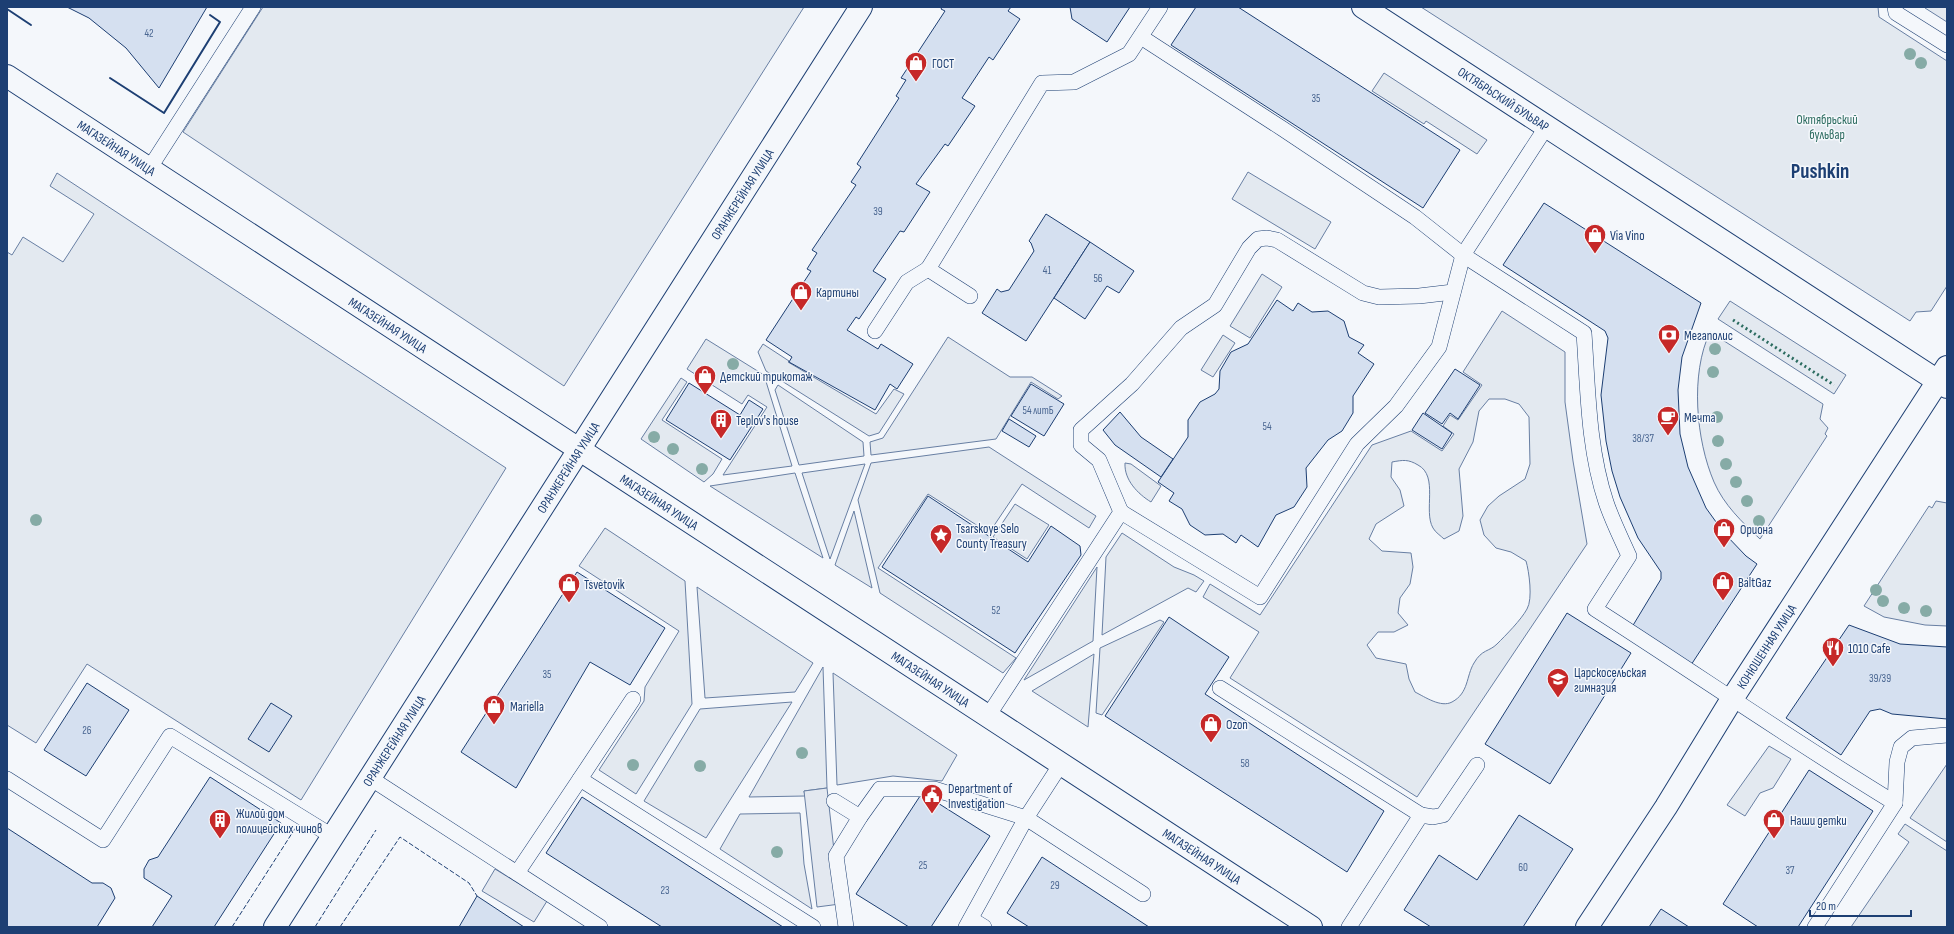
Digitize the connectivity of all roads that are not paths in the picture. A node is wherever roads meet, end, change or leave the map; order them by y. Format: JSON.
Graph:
{"nodes":[{"id":1,"x":253,"y":7,"type":"edge"},
{"id":2,"x":861,"y":7,"type":"edge"},
{"id":3,"x":1160,"y":7,"type":"edge"},
{"id":4,"x":1363,"y":7,"type":"edge"},
{"id":5,"x":1895,"y":7,"type":"edge"},
{"id":6,"x":1141,"y":37,"type":"junction"},
{"id":7,"x":1947,"y":45,"type":"edge"},
{"id":8,"x":7,"y":76,"type":"edge"},
{"id":9,"x":1547,"y":126,"type":"junction"},
{"id":10,"x":149,"y":169,"type":"junction"},
{"id":11,"x":1463,"y":255,"type":"junction"},
{"id":12,"x":928,"y":269,"type":"junction"},
{"id":13,"x":1453,"y":292,"type":"junction"},
{"id":14,"x":970,"y":296,"type":"dead end"},
{"id":15,"x":875,"y":332,"type":"dead end"},
{"id":16,"x":1944,"y":378,"type":"edge"},
{"id":17,"x":578,"y":450,"type":"junction"},
{"id":18,"x":1121,"y":512,"type":"junction"},
{"id":19,"x":1220,"y":688,"type":"dead end"},
{"id":20,"x":633,"y":699,"type":"dead end"},
{"id":21,"x":1732,"y":699,"type":"junction"},
{"id":22,"x":988,"y":716,"type":"junction"},
{"id":23,"x":1947,"y":734,"type":"edge"},
{"id":24,"x":1060,"y":764,"type":"junction"},
{"id":25,"x":1477,"y":765,"type":"dead end"},
{"id":26,"x":370,"y":778,"type":"junction"},
{"id":27,"x":7,"y":779,"type":"edge"},
{"id":28,"x":580,"y":779,"type":"junction"},
{"id":29,"x":834,"y":801,"type":"dead end"},
{"id":30,"x":1895,"y":803,"type":"junction"},
{"id":31,"x":1421,"y":814,"type":"junction"},
{"id":32,"x":860,"y":817,"type":"junction"},
{"id":33,"x":1026,"y":818,"type":"junction"},
{"id":34,"x":332,"y":836,"type":"junction"},
{"id":35,"x":517,"y":873,"type":"junction"},
{"id":36,"x":1143,"y":894,"type":"dead end"},
{"id":37,"x":969,"y":923,"type":"edge"},
{"id":38,"x":275,"y":927,"type":"edge"},
{"id":39,"x":600,"y":927,"type":"edge"},
{"id":40,"x":813,"y":927,"type":"edge"},
{"id":41,"x":846,"y":927,"type":"edge"},
{"id":42,"x":984,"y":927,"type":"edge"},
{"id":43,"x":1311,"y":927,"type":"edge"},
{"id":44,"x":1350,"y":927,"type":"edge"},
{"id":45,"x":1587,"y":927,"type":"edge"},
{"id":46,"x":1815,"y":927,"type":"edge"}],
"edges":[{"from":1,"to":10,"type":"lane"},
{"from":2,"to":17,"type":"street","name":"ОРАНЖЕРЕЙНАЯ УЛИЦА"},
{"from":3,"to":6,"type":"lane"},
{"from":4,"to":9,"type":"street","name":"ОКТЯБРЬСКИЙ БУЛЬВАР"},
{"from":5,"to":7,"type":"lane"},
{"from":6,"to":11,"type":"lane"},
{"from":6,"to":12,"type":"lane"},
{"from":8,"to":10,"type":"street","name":"МАГАЗЕЙНАЯ УЛИЦА"},
{"from":9,"to":11,"type":"lane"},
{"from":9,"to":16,"type":"street","name":"ОКТЯБРЬСКИЙ БУЛЬВАР"},
{"from":10,"to":17,"type":"street","name":"МАГАЗЕЙНАЯ УЛИЦА"},
{"from":11,"to":13,"type":"lane"},
{"from":11,"to":21,"type":"lane"},
{"from":12,"to":14,"type":"lane"},
{"from":12,"to":15,"type":"lane"},
{"from":13,"to":18,"type":"lane"},
{"from":13,"to":18,"type":"lane"},
{"from":16,"to":21,"type":"street","name":"КОНЮШЕННАЯ УЛИЦА"},
{"from":17,"to":22,"type":"street","name":"МАГАЗЕЙНАЯ УЛИЦА"},
{"from":17,"to":26,"type":"street","name":"ОРАНЖЕРЕЙНАЯ УЛИЦА"},
{"from":18,"to":22,"type":"lane"},
{"from":19,"to":31,"type":"lane"},
{"from":20,"to":28,"type":"lane"},
{"from":21,"to":30,"type":"lane"},
{"from":21,"to":45,"type":"street","name":"КОНЮШЕННАЯ УЛИЦА"},
{"from":22,"to":24,"type":"street","name":"МАГАЗЕЙНАЯ УЛИЦА"},
{"from":23,"to":30,"type":"lane"},
{"from":24,"to":33,"type":"lane"},
{"from":24,"to":43,"type":"street","name":"МАГАЗЕЙНАЯ УЛИЦА"},
{"from":25,"to":31,"type":"lane"},
{"from":26,"to":34,"type":"street","name":"ОРАНЖЕРЕЙНАЯ УЛИЦА"},
{"from":26,"to":35,"type":"lane"},
{"from":27,"to":34,"type":"lane"},
{"from":28,"to":35,"type":"lane"},
{"from":28,"to":40,"type":"lane"},
{"from":29,"to":32,"type":"lane"},
{"from":30,"to":46,"type":"lane"},
{"from":31,"to":44,"type":"lane"},
{"from":32,"to":33,"type":"lane"},
{"from":32,"to":41,"type":"lane"},
{"from":33,"to":36,"type":"lane"},
{"from":33,"to":37,"type":"lane"},
{"from":34,"to":38,"type":"street","name":"ОРАНЖЕРЕЙНАЯ УЛИЦА"},
{"from":35,"to":39,"type":"lane"},
{"from":37,"to":42,"type":"lane"}]}
